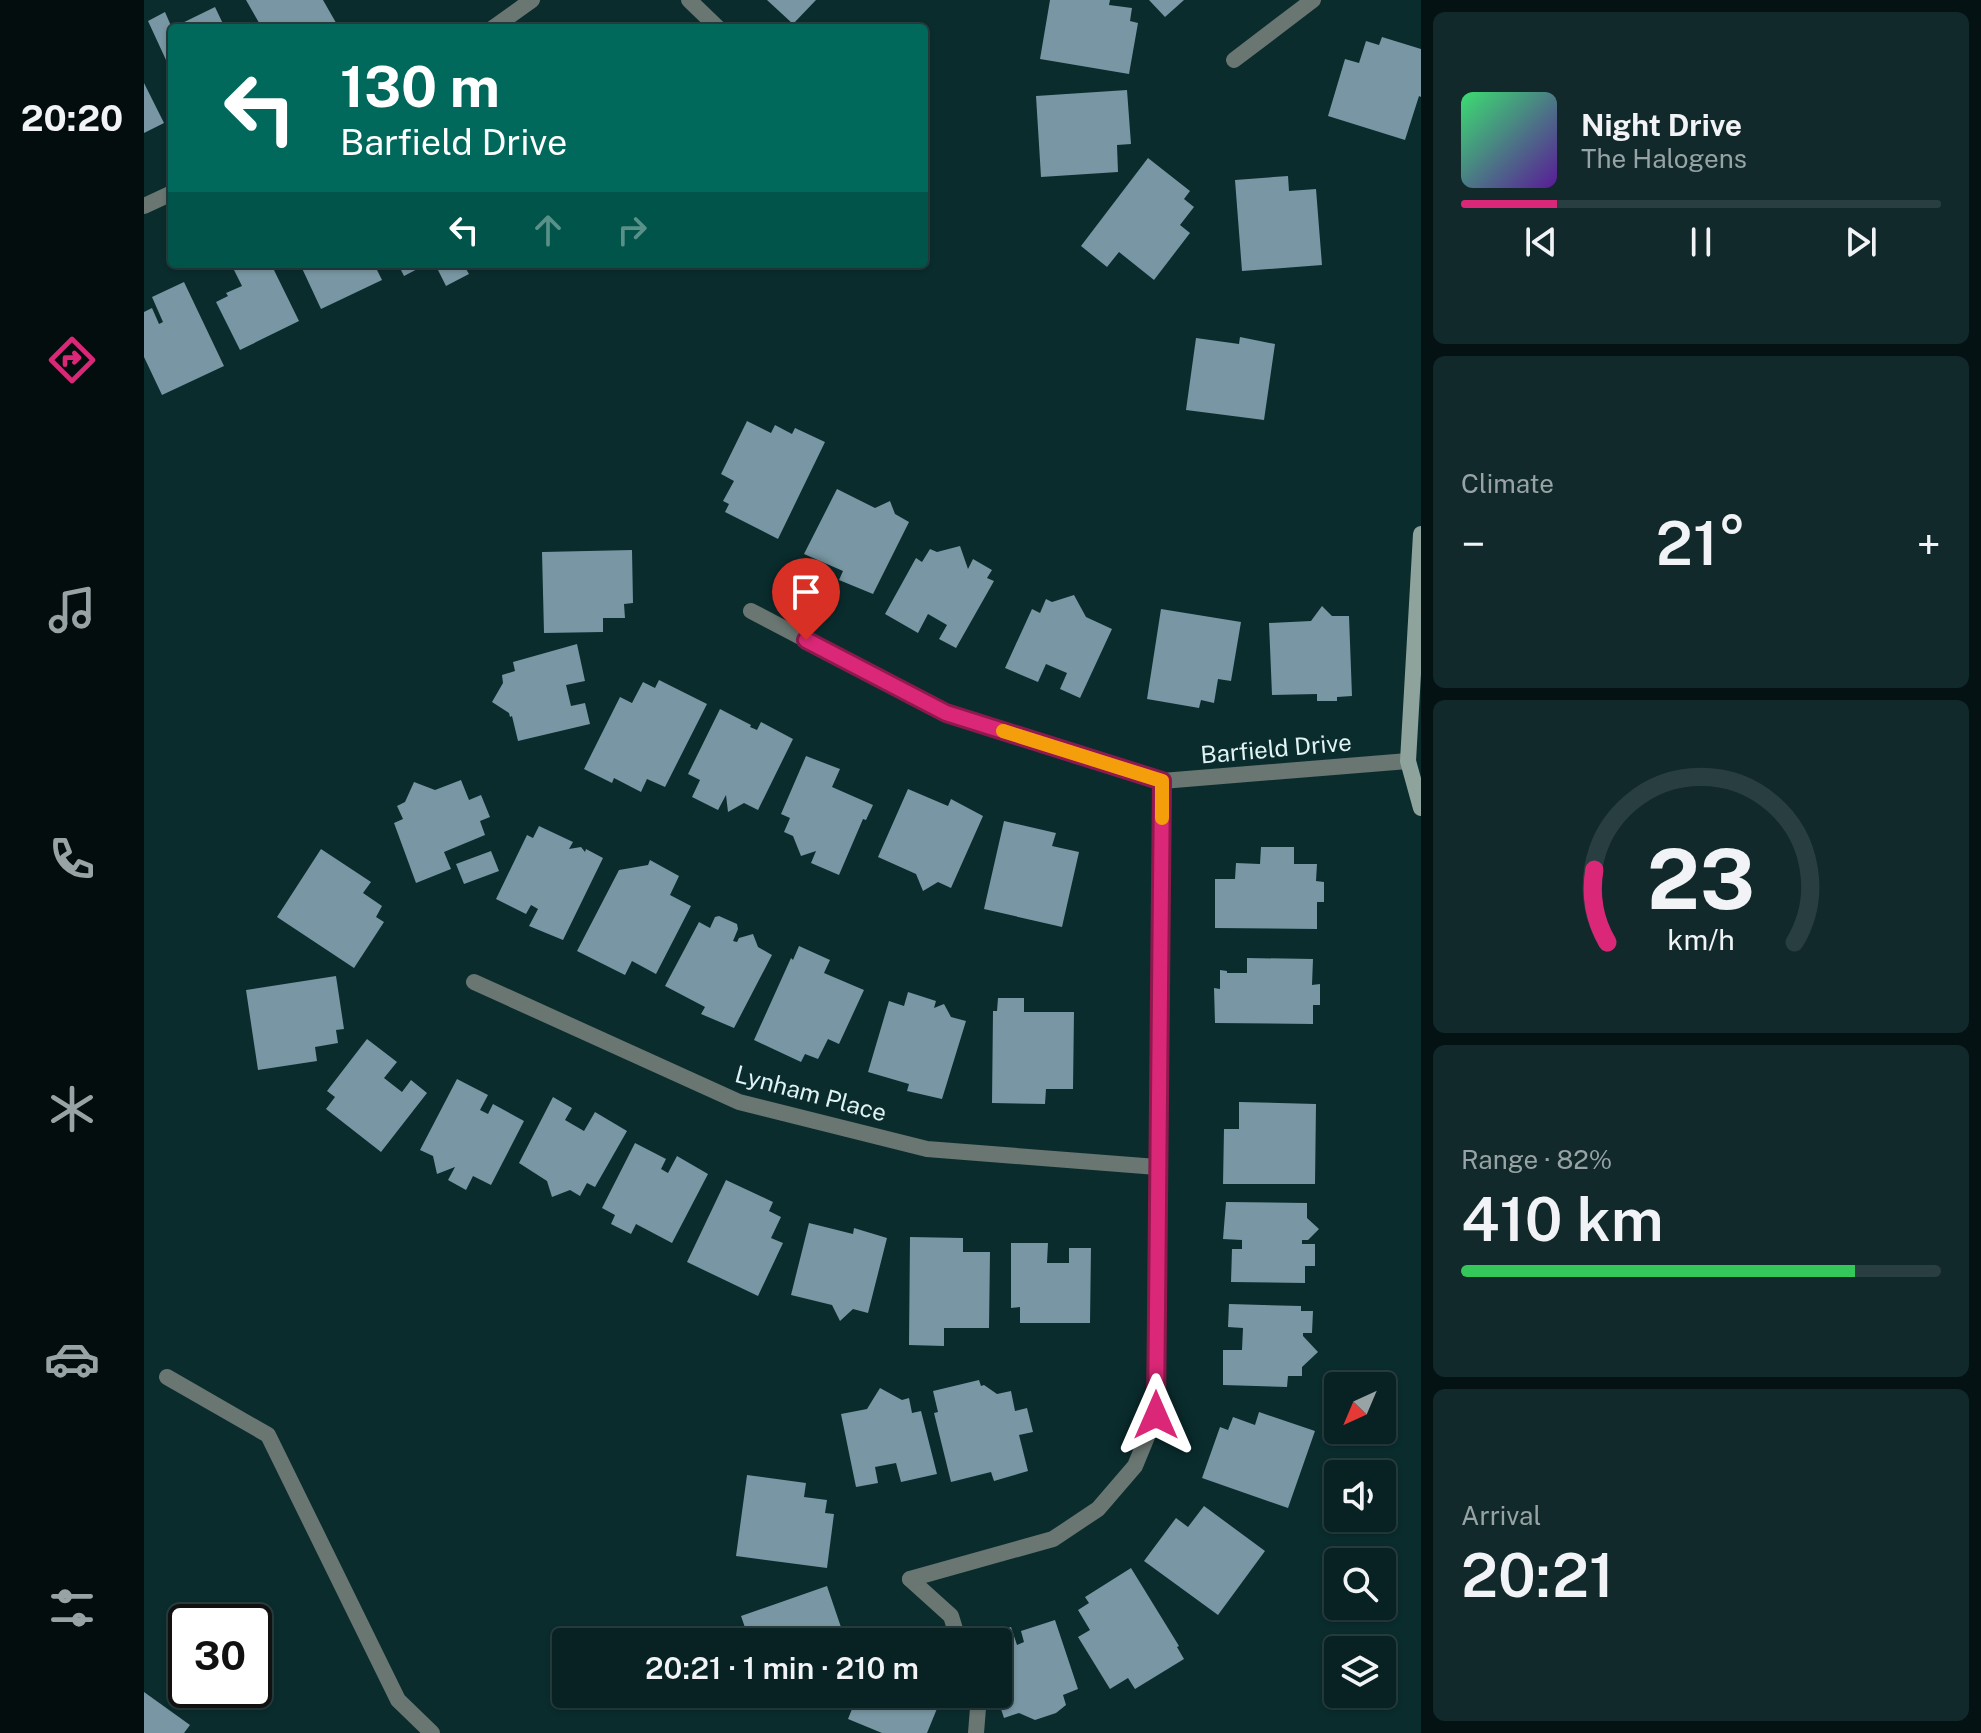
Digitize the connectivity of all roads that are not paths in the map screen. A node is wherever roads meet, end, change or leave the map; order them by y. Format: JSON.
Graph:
{"nodes":[{"id":1,"x":532,"y":0,"type":"edge"},
{"id":2,"x":689,"y":0,"type":"edge"},
{"id":3,"x":1313,"y":0,"type":"edge"},
{"id":4,"x":499,"y":24,"type":"edge"},
{"id":5,"x":714,"y":24,"type":"edge"},
{"id":6,"x":1234,"y":60,"type":"dead end"},
{"id":7,"x":168,"y":195,"type":"edge"},
{"id":8,"x":144,"y":206,"type":"edge"},
{"id":9,"x":1421,"y":534,"type":"edge"},
{"id":10,"x":751,"y":611,"type":"dead end"},
{"id":11,"x":1408,"y":761,"type":"junction"},
{"id":12,"x":1162,"y":781,"type":"junction"},
{"id":13,"x":1421,"y":808,"type":"edge"},
{"id":14,"x":474,"y":982,"type":"dead end"},
{"id":15,"x":1157,"y":1167,"type":"junction"},
{"id":16,"x":167,"y":1377,"type":"dead end"},
{"id":17,"x":955,"y":1628,"type":"edge"},
{"id":18,"x":978,"y":1708,"type":"edge"},
{"id":19,"x":432,"y":1733,"type":"edge"},
{"id":20,"x":976,"y":1733,"type":"edge"}],
"edges":[{"from":1,"to":4,"type":"street"},
{"from":2,"to":5,"type":"street"},
{"from":3,"to":6,"type":"street"},
{"from":7,"to":8,"type":"street"},
{"from":9,"to":11,"type":"street"},
{"from":10,"to":12,"type":"street","name":"Barfield Drive"},
{"from":11,"to":12,"type":"street","name":"Barfield Drive"},
{"from":11,"to":13,"type":"street"},
{"from":12,"to":15,"type":"street"},
{"from":14,"to":15,"type":"street","name":"Lynham Place"},
{"from":15,"to":17,"type":"street"},
{"from":16,"to":19,"type":"street"},
{"from":18,"to":20,"type":"street"}]}
